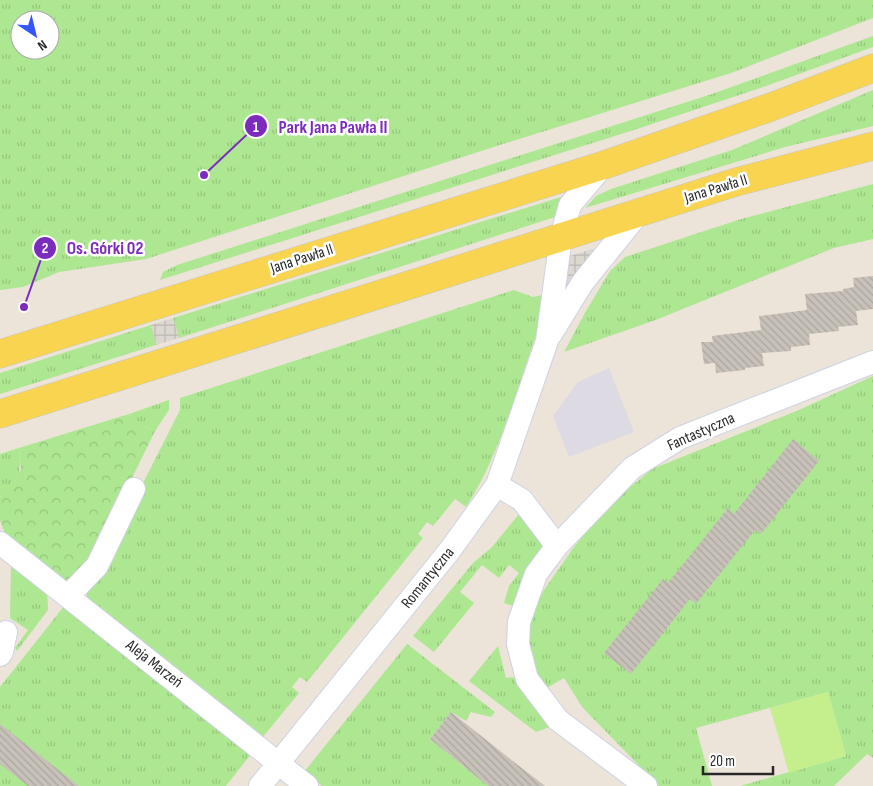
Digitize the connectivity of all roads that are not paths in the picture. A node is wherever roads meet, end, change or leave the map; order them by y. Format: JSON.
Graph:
{"nodes":[{"id":1,"x":873,"y":68,"type":"edge"},
{"id":2,"x":873,"y":146,"type":"edge"},
{"id":3,"x":604,"y":165,"type":"junction"},
{"id":4,"x":638,"y":214,"type":"junction"},
{"id":5,"x":561,"y":236,"type":"junction"},
{"id":6,"x":547,"y":341,"type":"junction"},
{"id":7,"x":0,"y":354,"type":"edge"},
{"id":8,"x":873,"y":362,"type":"edge"},
{"id":9,"x":0,"y":414,"type":"edge"},
{"id":10,"x":497,"y":485,"type":"junction"},
{"id":11,"x":134,"y":489,"type":"dead end"},
{"id":12,"x":0,"y":543,"type":"edge"},
{"id":13,"x":557,"y":546,"type":"junction"},
{"id":14,"x":68,"y":596,"type":"junction"},
{"id":15,"x":6,"y":632,"type":"dead end"},
{"id":16,"x":0,"y":655,"type":"edge"},
{"id":17,"x":278,"y":763,"type":"junction"},
{"id":18,"x":260,"y":786,"type":"edge"},
{"id":19,"x":308,"y":786,"type":"edge"},
{"id":20,"x":646,"y":786,"type":"edge"}],
"edges":[{"from":1,"to":3,"type":"main road","name":"Jana Pawła II"},
{"from":2,"to":4,"type":"main road","name":"Jana Pawła II"},
{"from":3,"to":5,"type":"street"},
{"from":3,"to":7,"type":"main road","name":"Jana Pawła II"},
{"from":4,"to":5,"type":"main road","name":"Jana Pawła II"},
{"from":4,"to":6,"type":"street","name":"Romantyczna"},
{"from":5,"to":6,"type":"street","name":"Romantyczna"},
{"from":5,"to":9,"type":"main road","name":"Jana Pawła II"},
{"from":6,"to":10,"type":"street","name":"Romantyczna"},
{"from":8,"to":13,"type":"street","name":"Fantastyczna"},
{"from":10,"to":13,"type":"street"},
{"from":10,"to":17,"type":"street","name":"Romantyczna"},
{"from":11,"to":14,"type":"street"},
{"from":12,"to":14,"type":"street","name":"Aleja Marzeń"},
{"from":13,"to":20,"type":"street","name":"Fantastyczna"},
{"from":14,"to":17,"type":"street","name":"Aleja Marzeń"},
{"from":15,"to":16,"type":"street"},
{"from":17,"to":18,"type":"street","name":"Romantyczna"},
{"from":17,"to":19,"type":"street","name":"Aleja Marzeń"}]}
